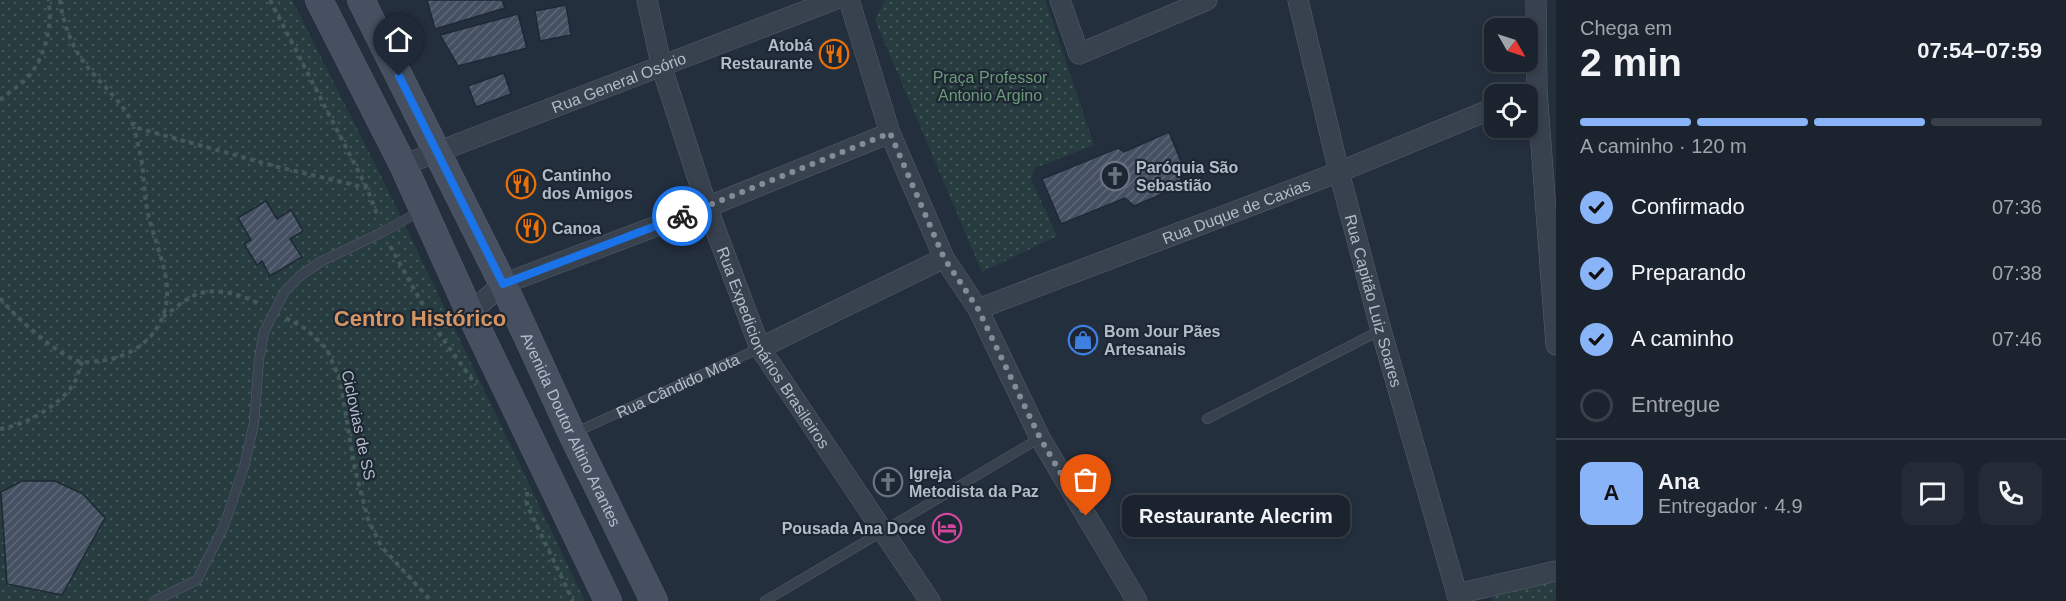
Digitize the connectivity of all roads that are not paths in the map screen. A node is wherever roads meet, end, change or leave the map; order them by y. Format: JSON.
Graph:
{"nodes":[{"id":1,"x":319,"y":0,"type":"edge"},
{"id":2,"x":361,"y":0,"type":"edge"},
{"id":3,"x":647,"y":0,"type":"edge"},
{"id":4,"x":834,"y":0,"type":"edge"},
{"id":5,"x":849,"y":0,"type":"edge"},
{"id":6,"x":1060,"y":0,"type":"edge"},
{"id":7,"x":1207,"y":0,"type":"edge"},
{"id":8,"x":1298,"y":0,"type":"edge"},
{"id":9,"x":1536,"y":0,"type":"edge"},
{"id":10,"x":662,"y":68,"type":"junction"},
{"id":11,"x":1532,"y":84,"type":"edge"},
{"id":12,"x":1556,"y":84,"type":"edge"},
{"id":13,"x":1538,"y":91,"type":"edge"},
{"id":14,"x":1484,"y":112,"type":"edge"},
{"id":15,"x":890,"y":133,"type":"junction"},
{"id":16,"x":1536,"y":138,"type":"edge"},
{"id":17,"x":436,"y":153,"type":"junction"},
{"id":18,"x":403,"y":165,"type":"junction"},
{"id":19,"x":1339,"y":171,"type":"junction"},
{"id":20,"x":707,"y":207,"type":"junction"},
{"id":21,"x":422,"y":210,"type":"junction"},
{"id":22,"x":944,"y":258,"type":"junction"},
{"id":23,"x":503,"y":284,"type":"junction"},
{"id":24,"x":978,"y":309,"type":"junction"},
{"id":25,"x":470,"y":313,"type":"junction"},
{"id":26,"x":1381,"y":330,"type":"junction"},
{"id":27,"x":1556,"y":345,"type":"edge"},
{"id":28,"x":760,"y":348,"type":"junction"},
{"id":29,"x":1207,"y":419,"type":"dead end"},
{"id":30,"x":573,"y":434,"type":"junction"},
{"id":31,"x":1040,"y":438,"type":"junction"},
{"id":32,"x":882,"y":531,"type":"junction"},
{"id":33,"x":1556,"y":571,"type":"edge"},
{"id":34,"x":1458,"y":598,"type":"edge"},
{"id":35,"x":1130,"y":599,"type":"edge"},
{"id":36,"x":154,"y":601,"type":"edge"},
{"id":37,"x":608,"y":601,"type":"edge"},
{"id":38,"x":654,"y":601,"type":"edge"},
{"id":39,"x":765,"y":601,"type":"edge"},
{"id":40,"x":930,"y":601,"type":"edge"}],
"edges":[{"from":1,"to":18,"type":"main road"},
{"from":2,"to":17,"type":"main road","name":"Avenida Doutor Altino Arantes"},
{"from":3,"to":10,"type":"street","name":"Rua Expedicionários Brasileiros"},
{"from":4,"to":10,"type":"street","name":"Rua General Osório"},
{"from":5,"to":15,"type":"street"},
{"from":6,"to":7,"type":"street"},
{"from":8,"to":19,"type":"street","name":"Rua Capitão Luiz Soares"},
{"from":9,"to":11,"type":"street"},
{"from":10,"to":17,"type":"street","name":"Rua General Osório"},
{"from":10,"to":20,"type":"street","name":"Rua Expedicionários Brasileiros"},
{"from":12,"to":13,"type":"street"},
{"from":14,"to":19,"type":"street","name":"Rua Duque de Caxias"},
{"from":15,"to":20,"type":"street"},
{"from":15,"to":22,"type":"street"},
{"from":16,"to":27,"type":"street"},
{"from":17,"to":18,"type":"street","name":"Rua General Osório"},
{"from":17,"to":23,"type":"main road","name":"Avenida Doutor Altino Arantes"},
{"from":18,"to":21,"type":"main road"},
{"from":19,"to":24,"type":"street","name":"Rua Duque de Caxias"},
{"from":19,"to":26,"type":"street","name":"Rua Capitão Luiz Soares"},
{"from":20,"to":23,"type":"street"},
{"from":20,"to":28,"type":"street","name":"Rua Expedicionários Brasileiros"},
{"from":21,"to":25,"type":"main road"},
{"from":21,"to":36,"type":"lane"},
{"from":22,"to":24,"type":"street"},
{"from":22,"to":28,"type":"street","name":"Rua Cândido Mota"},
{"from":23,"to":25,"type":"street"},
{"from":23,"to":30,"type":"main road","name":"Avenida Doutor Altino Arantes"},
{"from":24,"to":31,"type":"street"},
{"from":25,"to":37,"type":"main road"},
{"from":26,"to":29,"type":"lane"},
{"from":26,"to":34,"type":"street","name":"Rua Capitão Luiz Soares"},
{"from":28,"to":30,"type":"lane","name":"Rua Cândido Mota"},
{"from":28,"to":32,"type":"street","name":"Rua Expedicionários Brasileiros"},
{"from":30,"to":38,"type":"main road","name":"Avenida Doutor Altino Arantes"},
{"from":31,"to":32,"type":"lane"},
{"from":31,"to":35,"type":"street"},
{"from":32,"to":39,"type":"lane"},
{"from":32,"to":40,"type":"street","name":"Rua Expedicionários Brasileiros"},
{"from":33,"to":34,"type":"street"}]}
